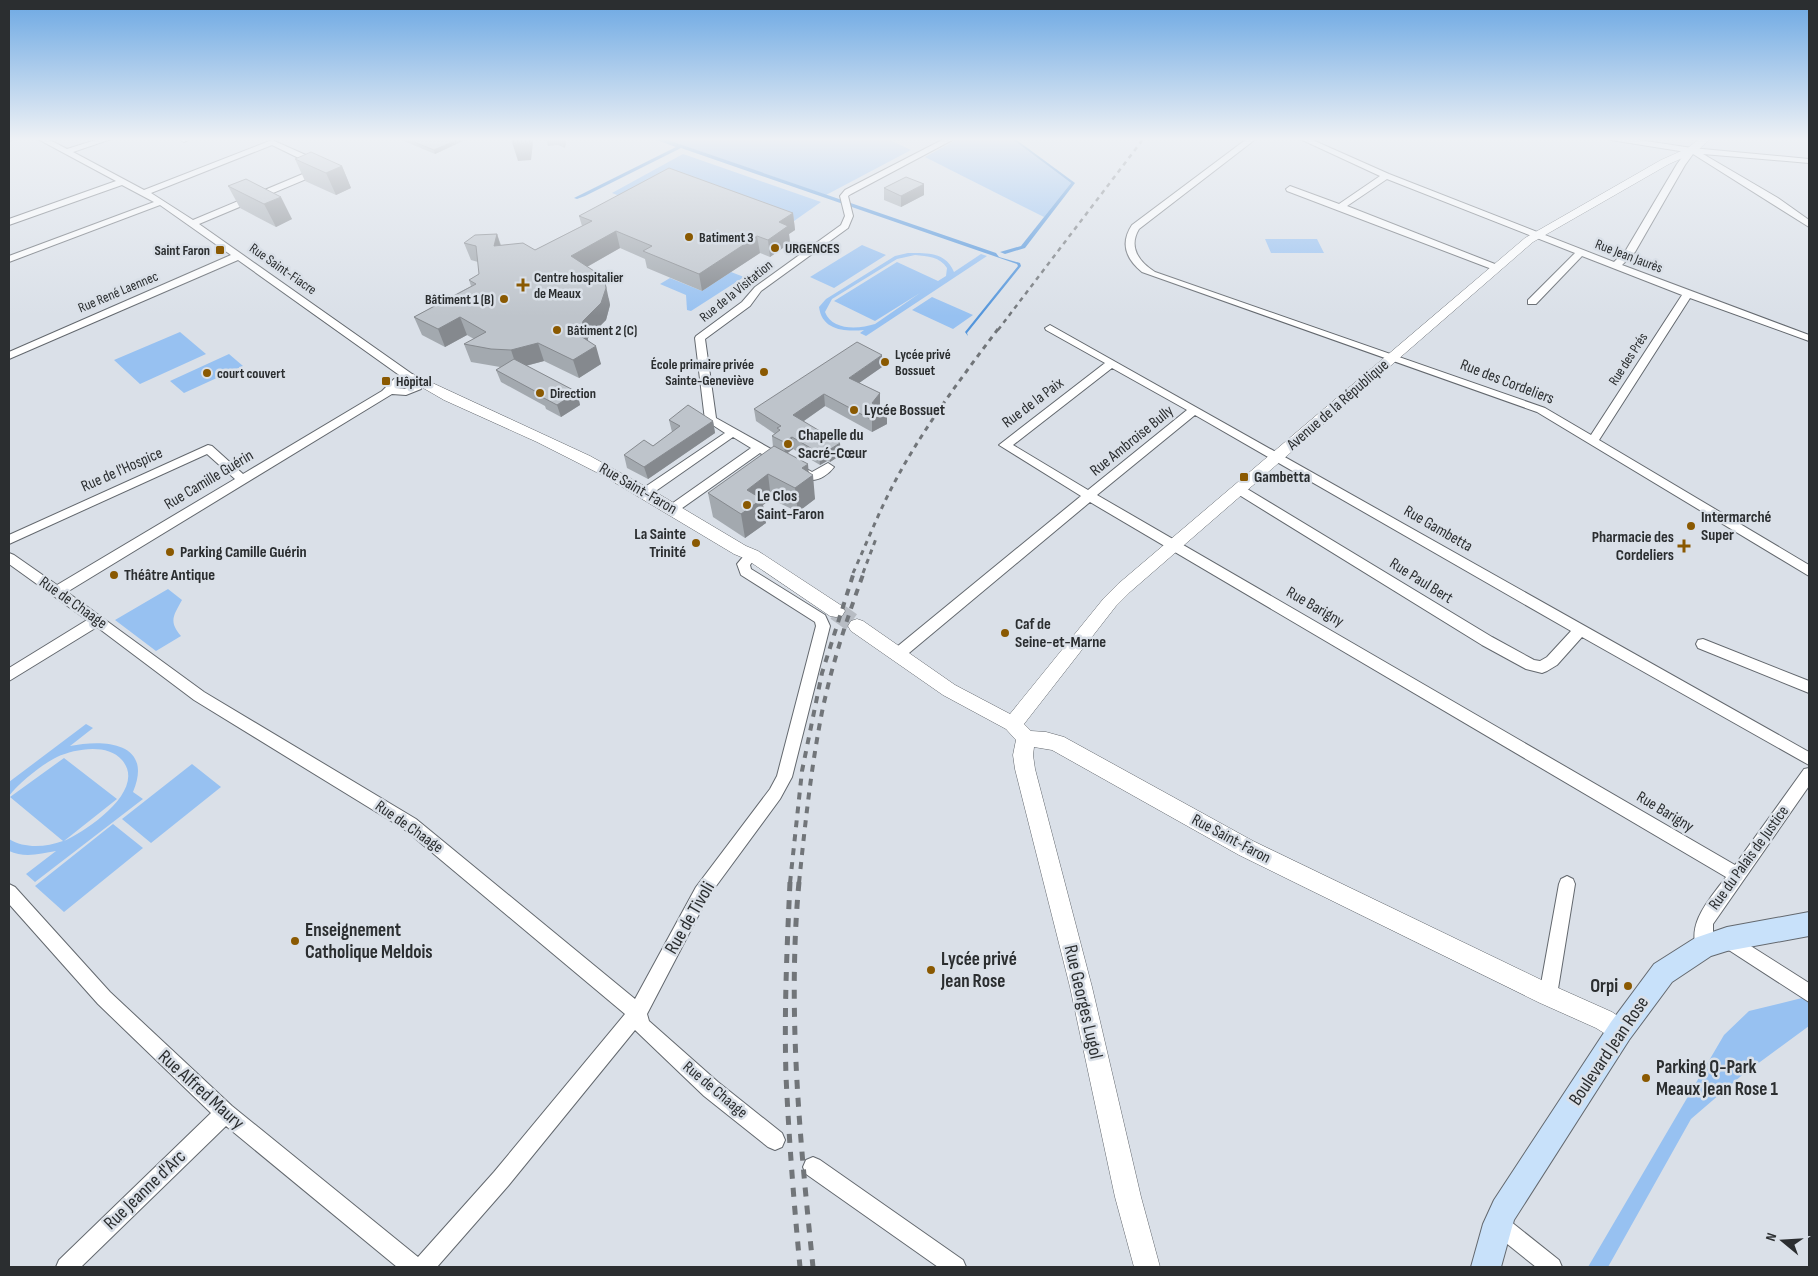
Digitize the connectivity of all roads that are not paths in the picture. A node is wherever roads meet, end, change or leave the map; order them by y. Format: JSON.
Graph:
{"nodes":[{"id":1,"x":78,"y":198,"type":"edge"},
{"id":2,"x":152,"y":198,"type":"edge"},
{"id":3,"x":254,"y":198,"type":"edge"},
{"id":4,"x":846,"y":198,"type":"edge"},
{"id":5,"x":1173,"y":198,"type":"edge"},
{"id":6,"x":1312,"y":198,"type":"edge"},
{"id":7,"x":1355,"y":198,"type":"edge"},
{"id":8,"x":1441,"y":198,"type":"edge"},
{"id":9,"x":1603,"y":198,"type":"edge"},
{"id":10,"x":1661,"y":198,"type":"edge"},
{"id":11,"x":1770,"y":198,"type":"edge"},
{"id":12,"x":161,"y":202,"type":"junction"},
{"id":13,"x":1340,"y":208,"type":"junction"},
{"id":14,"x":9,"y":222,"type":"edge"},
{"id":15,"x":192,"y":224,"type":"junction"},
{"id":16,"x":1809,"y":224,"type":"edge"},
{"id":17,"x":1537,"y":235,"type":"junction"},
{"id":18,"x":1581,"y":252,"type":"junction"},
{"id":19,"x":238,"y":256,"type":"junction"},
{"id":20,"x":9,"y":259,"type":"edge"},
{"id":21,"x":1616,"y":265,"type":"junction"},
{"id":22,"x":1497,"y":268,"type":"junction"},
{"id":23,"x":1167,"y":279,"type":"joint"},
{"id":24,"x":1688,"y":294,"type":"junction"},
{"id":25,"x":1532,"y":302,"type":"dead end"},
{"id":26,"x":1050,"y":328,"type":"dead end"},
{"id":27,"x":1809,"y":338,"type":"edge"},
{"id":28,"x":9,"y":356,"type":"edge"},
{"id":29,"x":1394,"y":356,"type":"junction"},
{"id":30,"x":1112,"y":363,"type":"junction"},
{"id":31,"x":408,"y":384,"type":"junction"},
{"id":32,"x":1194,"y":410,"type":"junction"},
{"id":33,"x":732,"y":433,"type":"junction"},
{"id":34,"x":1592,"y":440,"type":"junction"},
{"id":35,"x":759,"y":448,"type":"junction"},
{"id":36,"x":1276,"y":457,"type":"junction"},
{"id":37,"x":828,"y":467,"type":"dead end"},
{"id":38,"x":242,"y":480,"type":"junction"},
{"id":39,"x":1240,"y":490,"type":"junction"},
{"id":40,"x":646,"y":492,"type":"junction"},
{"id":41,"x":1089,"y":496,"type":"junction"},
{"id":42,"x":674,"y":508,"type":"junction"},
{"id":43,"x":9,"y":540,"type":"edge"},
{"id":44,"x":1174,"y":545,"type":"junction"},
{"id":45,"x":752,"y":555,"type":"junction"},
{"id":46,"x":9,"y":558,"type":"edge"},
{"id":47,"x":1809,"y":571,"type":"edge"},
{"id":48,"x":56,"y":592,"type":"junction"},
{"id":49,"x":836,"y":611,"type":"tunnel mouth"},
{"id":50,"x":96,"y":621,"type":"junction"},
{"id":51,"x":857,"y":626,"type":"tunnel mouth"},
{"id":52,"x":1580,"y":630,"type":"junction"},
{"id":53,"x":1703,"y":644,"type":"dead end"},
{"id":54,"x":898,"y":654,"type":"junction"},
{"id":55,"x":9,"y":675,"type":"edge"},
{"id":56,"x":1809,"y":687,"type":"edge"},
{"id":57,"x":1020,"y":731,"type":"junction"},
{"id":58,"x":1809,"y":759,"type":"edge"},
{"id":59,"x":1809,"y":774,"type":"edge"},
{"id":60,"x":1737,"y":875,"type":"junction"},
{"id":61,"x":1567,"y":884,"type":"dead end"},
{"id":62,"x":9,"y":892,"type":"edge"},
{"id":63,"x":1809,"y":924,"type":"edge"},
{"id":64,"x":1715,"y":943,"type":"junction"},
{"id":65,"x":1809,"y":993,"type":"edge"},
{"id":66,"x":1548,"y":995,"type":"junction"},
{"id":67,"x":638,"y":1014,"type":"junction"},
{"id":68,"x":1620,"y":1031,"type":"junction"},
{"id":69,"x":225,"y":1113,"type":"junction"},
{"id":70,"x":776,"y":1140,"type":"dead end"},
{"id":71,"x":813,"y":1167,"type":"dead end"},
{"id":72,"x":1498,"y":1224,"type":"junction"},
{"id":73,"x":1536,"y":1255,"type":"joint"},
{"id":74,"x":66,"y":1267,"type":"edge"},
{"id":75,"x":413,"y":1267,"type":"edge"},
{"id":76,"x":423,"y":1267,"type":"edge"},
{"id":77,"x":956,"y":1267,"type":"edge"},
{"id":78,"x":1147,"y":1267,"type":"edge"},
{"id":79,"x":1486,"y":1267,"type":"edge"},
{"id":80,"x":1552,"y":1267,"type":"edge"}],
"edges":[{"from":1,"to":14,"type":"street"},
{"from":2,"to":12,"type":"street","name":"Rue Saint-Fiacre"},
{"from":3,"to":15,"type":"street"},
{"from":4,"to":33,"type":"street","name":"Rue de la Visitation"},
{"from":5,"to":23,"type":"street"},
{"from":6,"to":13,"type":"street"},
{"from":7,"to":13,"type":"street"},
{"from":8,"to":17,"type":"street","name":"Rue Jean Jaurès"},
{"from":9,"to":17,"type":"street","name":"Avenue de la République"},
{"from":10,"to":21,"type":"street"},
{"from":11,"to":16,"type":"street"},
{"from":12,"to":15,"type":"street","name":"Rue Saint-Fiacre"},
{"from":12,"to":20,"type":"street"},
{"from":13,"to":22,"type":"street"},
{"from":15,"to":19,"type":"street","name":"Rue Saint-Fiacre"},
{"from":17,"to":18,"type":"street","name":"Rue Jean Jaurès"},
{"from":17,"to":22,"type":"street","name":"Avenue de la République"},
{"from":18,"to":21,"type":"street","name":"Rue Jean Jaurès"},
{"from":18,"to":25,"type":"street"},
{"from":19,"to":28,"type":"street","name":"Rue René Laennec"},
{"from":19,"to":31,"type":"street","name":"Rue Saint-Fiacre"},
{"from":21,"to":24,"type":"street","name":"Rue Jean Jaurès"},
{"from":22,"to":29,"type":"street","name":"Avenue de la République"},
{"from":23,"to":29,"type":"street","name":"Rue des Cordeliers"},
{"from":24,"to":27,"type":"street","name":"Rue Jean Jaurès"},
{"from":24,"to":34,"type":"street","name":"Rue des Prés"},
{"from":26,"to":30,"type":"street","name":"Rue Gambetta"},
{"from":29,"to":34,"type":"street","name":"Rue des Cordeliers"},
{"from":29,"to":36,"type":"street","name":"Avenue de la République"},
{"from":30,"to":32,"type":"street","name":"Rue Gambetta"},
{"from":30,"to":41,"type":"street","name":"Rue de la Paix"},
{"from":31,"to":38,"type":"street","name":"Rue Camille Guérin"},
{"from":31,"to":40,"type":"street","name":"Rue Saint-Faron"},
{"from":32,"to":36,"type":"street","name":"Rue Gambetta"},
{"from":32,"to":41,"type":"street","name":"Rue Ambroise Bully"},
{"from":33,"to":35,"type":"street","name":"Rue de la Visitation"},
{"from":33,"to":40,"type":"street"},
{"from":34,"to":47,"type":"street","name":"Rue des Cordeliers"},
{"from":35,"to":37,"type":"street","name":"Rue de la Visitation"},
{"from":35,"to":42,"type":"street"},
{"from":36,"to":39,"type":"street","name":"Avenue de la République"},
{"from":36,"to":52,"type":"street","name":"Rue Gambetta"},
{"from":38,"to":43,"type":"street","name":"Rue de l'Hospice"},
{"from":38,"to":48,"type":"street","name":"Rue Camille Guérin"},
{"from":39,"to":44,"type":"street","name":"Avenue de la République"},
{"from":39,"to":52,"type":"street","name":"Rue Paul Bert"},
{"from":40,"to":42,"type":"street","name":"Rue Saint-Faron"},
{"from":41,"to":44,"type":"street","name":"Rue Barigny"},
{"from":41,"to":54,"type":"street"},
{"from":42,"to":45,"type":"street","name":"Rue Saint-Faron"},
{"from":44,"to":57,"type":"street","name":"Avenue de la République"},
{"from":44,"to":60,"type":"street","name":"Rue Barigny"},
{"from":45,"to":49,"type":"street","name":"Rue Saint-Faron"},
{"from":45,"to":67,"type":"street","name":"Rue de Tivoli"},
{"from":46,"to":48,"type":"street","name":"Rue de Chaage"},
{"from":48,"to":50,"type":"street","name":"Rue de Chaage"},
{"from":50,"to":55,"type":"street"},
{"from":50,"to":67,"type":"street","name":"Rue de Chaage"},
{"from":51,"to":54,"type":"street","name":"Rue Saint-Faron"},
{"from":52,"to":58,"type":"street","name":"Rue Gambetta"},
{"from":53,"to":56,"type":"street"},
{"from":54,"to":57,"type":"street","name":"Rue Saint-Faron"},
{"from":57,"to":66,"type":"street","name":"Rue Saint-Faron"},
{"from":57,"to":78,"type":"street","name":"Rue Georges Lugol"},
{"from":59,"to":60,"type":"street","name":"Rue du Palais de Justice"},
{"from":60,"to":64,"type":"street","name":"Rue du Palais de Justice"},
{"from":61,"to":66,"type":"street"},
{"from":62,"to":69,"type":"street","name":"Rue Alfred Maury"},
{"from":63,"to":64,"type":"main road","name":"Boulevard Jean Rose"},
{"from":64,"to":65,"type":"street"},
{"from":64,"to":68,"type":"main road","name":"Boulevard Jean Rose"},
{"from":66,"to":68,"type":"street","name":"Rue Saint-Faron"},
{"from":67,"to":70,"type":"street","name":"Rue de Chaage"},
{"from":67,"to":76,"type":"street","name":"Rue de Tivoli"},
{"from":68,"to":72,"type":"main road","name":"Boulevard Jean Rose"},
{"from":69,"to":74,"type":"street","name":"Rue Jeanne d'Arc"},
{"from":69,"to":75,"type":"street","name":"Rue Alfred Maury"},
{"from":71,"to":77,"type":"street"},
{"from":72,"to":73,"type":"street"},
{"from":72,"to":79,"type":"main road","name":"Boulevard Jean Rose"},
{"from":73,"to":80,"type":"street"}]}
